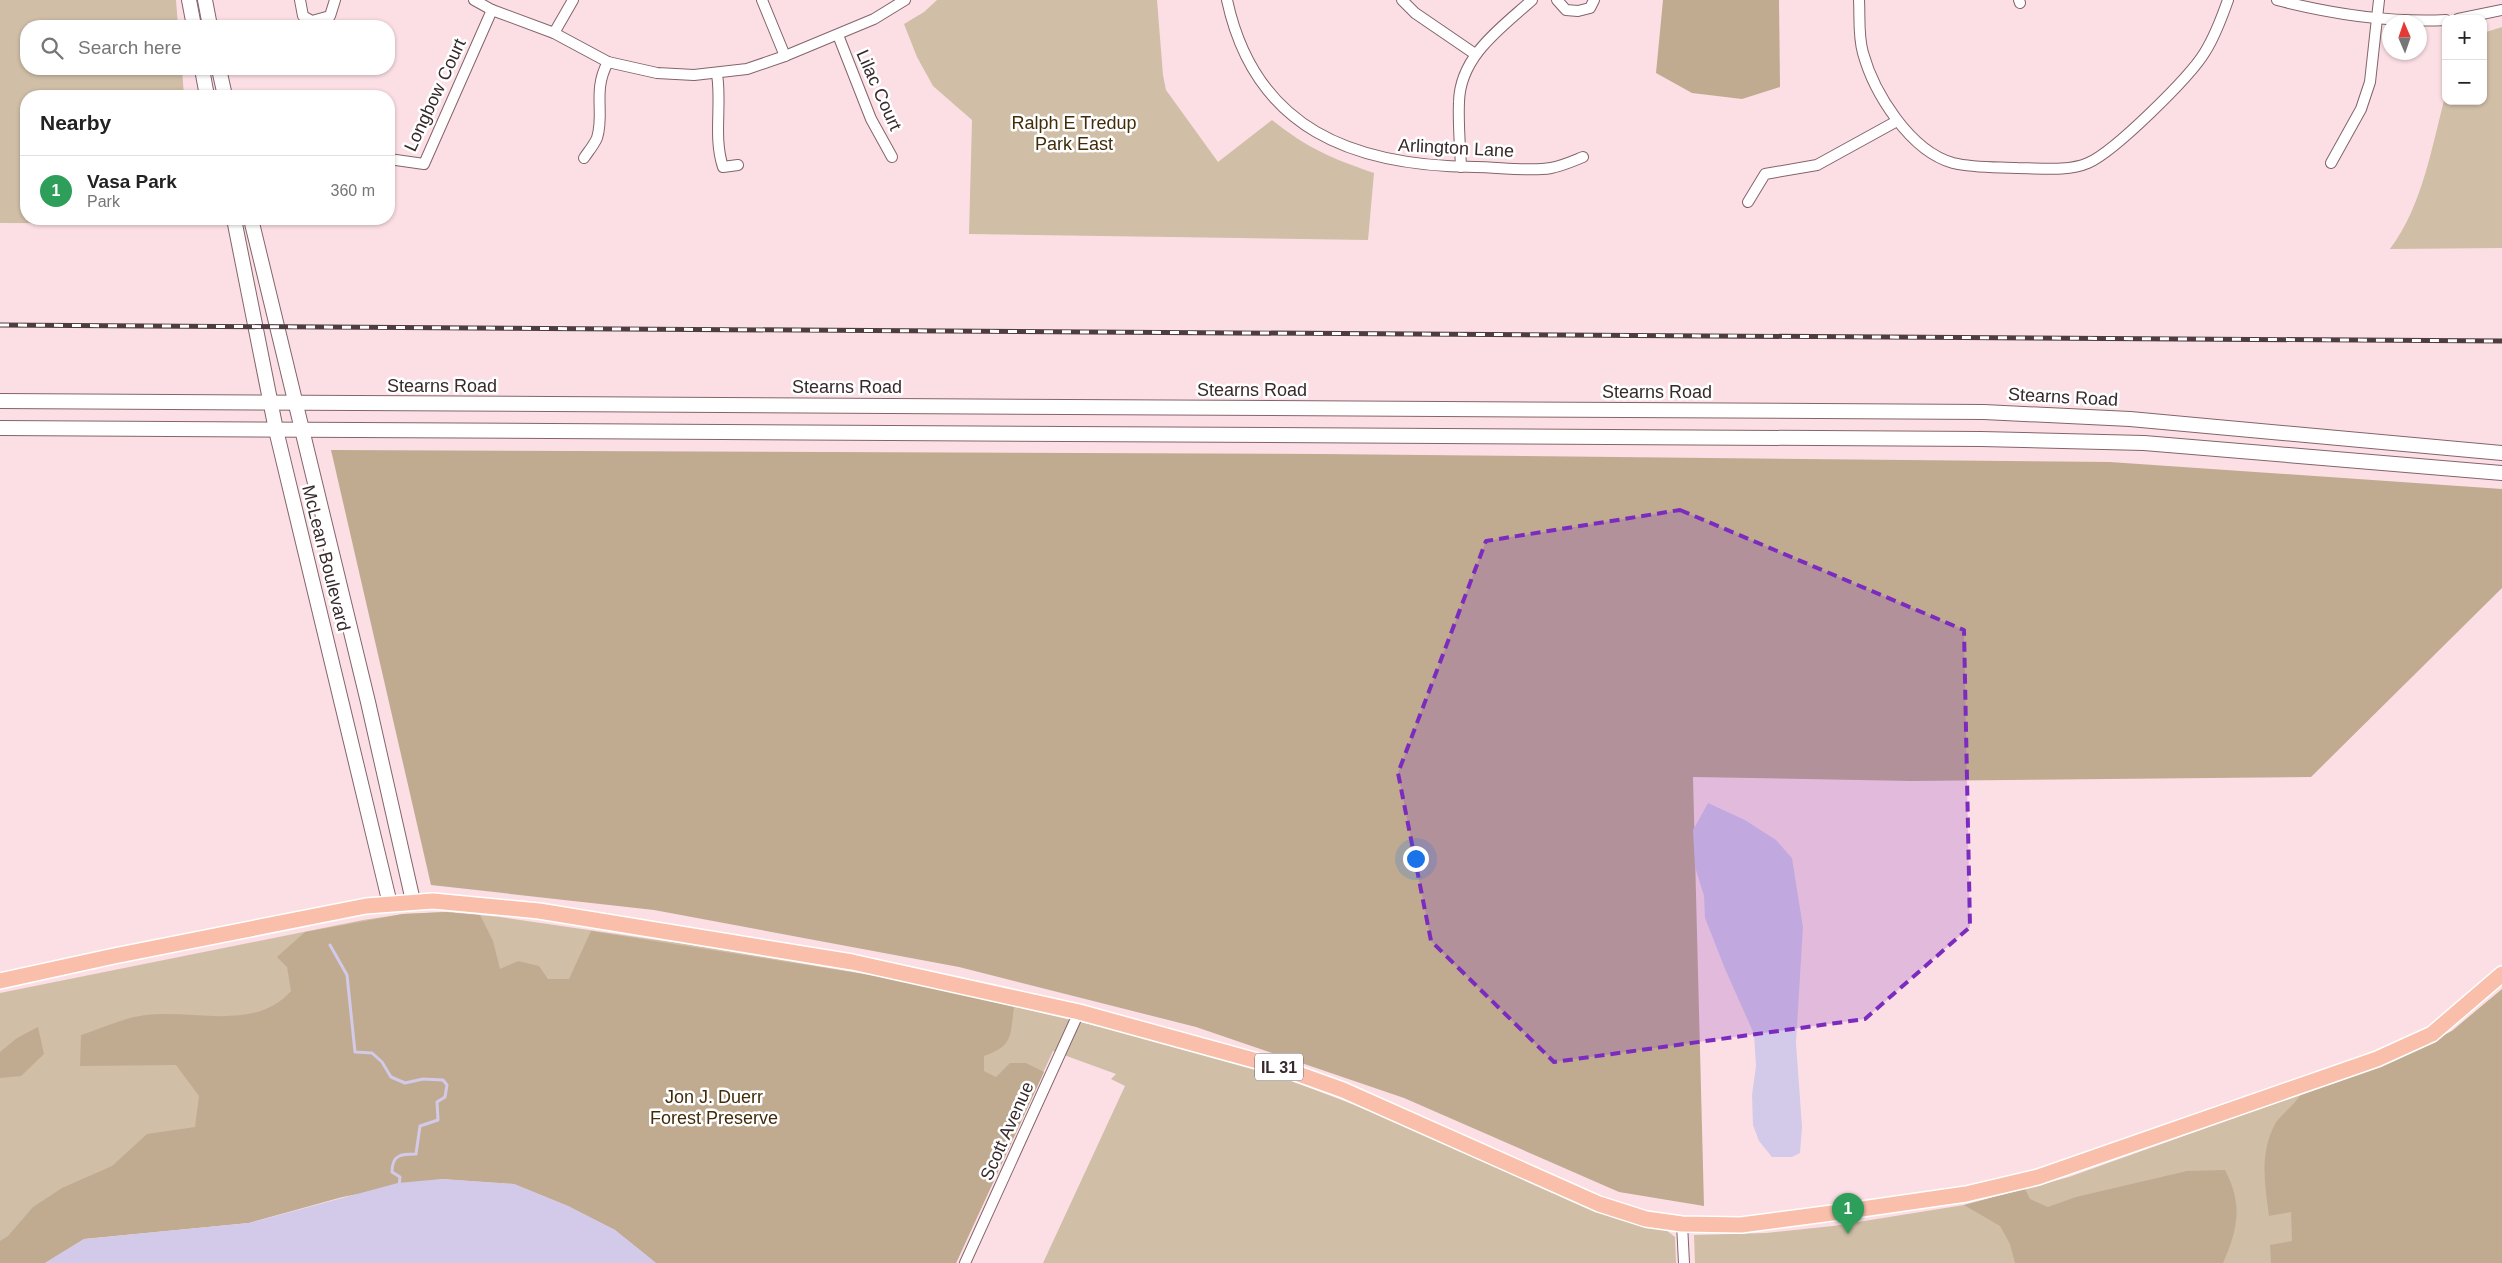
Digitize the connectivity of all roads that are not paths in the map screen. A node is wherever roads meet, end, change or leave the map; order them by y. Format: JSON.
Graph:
{"nodes":[{"id":1,"x":189,"y":0,"type":"edge"},
{"id":2,"x":205,"y":0,"type":"edge"},
{"id":3,"x":300,"y":0,"type":"edge"},
{"id":4,"x":335,"y":0,"type":"edge"},
{"id":5,"x":474,"y":0,"type":"edge"},
{"id":6,"x":573,"y":0,"type":"edge"},
{"id":7,"x":762,"y":0,"type":"edge"},
{"id":8,"x":905,"y":0,"type":"edge"},
{"id":9,"x":1227,"y":0,"type":"edge"},
{"id":10,"x":1402,"y":0,"type":"edge"},
{"id":11,"x":1532,"y":0,"type":"edge"},
{"id":12,"x":1556,"y":0,"type":"edge"},
{"id":13,"x":1594,"y":0,"type":"edge"},
{"id":14,"x":1859,"y":0,"type":"edge"},
{"id":15,"x":2228,"y":0,"type":"edge"},
{"id":16,"x":2277,"y":0,"type":"edge"},
{"id":17,"x":2379,"y":0,"type":"edge"},
{"id":18,"x":492,"y":10,"type":"junction"},
{"id":19,"x":2502,"y":10,"type":"edge"},
{"id":20,"x":2478,"y":15,"type":"edge"},
{"id":21,"x":2377,"y":19,"type":"junction"},
{"id":22,"x":193,"y":20,"type":"edge"},
{"id":23,"x":209,"y":20,"type":"edge"},
{"id":24,"x":305,"y":20,"type":"edge"},
{"id":25,"x":316,"y":20,"type":"edge"},
{"id":26,"x":2442,"y":20,"type":"edge"},
{"id":27,"x":554,"y":33,"type":"junction"},
{"id":28,"x":838,"y":35,"type":"junction"},
{"id":29,"x":1475,"y":54,"type":"junction"},
{"id":30,"x":785,"y":56,"type":"junction"},
{"id":31,"x":608,"y":62,"type":"junction"},
{"id":32,"x":717,"y":74,"type":"junction"},
{"id":33,"x":203,"y":75,"type":"edge"},
{"id":34,"x":220,"y":75,"type":"edge"},
{"id":35,"x":206,"y":90,"type":"edge"},
{"id":36,"x":224,"y":90,"type":"edge"},
{"id":37,"x":1897,"y":121,"type":"junction"},
{"id":38,"x":892,"y":157,"type":"dead end"},
{"id":39,"x":1583,"y":157,"type":"dead end"},
{"id":40,"x":584,"y":158,"type":"dead end"},
{"id":41,"x":395,"y":160,"type":"edge"},
{"id":42,"x":2331,"y":163,"type":"dead end"},
{"id":43,"x":738,"y":165,"type":"dead end"},
{"id":44,"x":1461,"y":167,"type":"junction"},
{"id":45,"x":1748,"y":202,"type":"dead end"},
{"id":46,"x":235,"y":225,"type":"edge"},
{"id":47,"x":252,"y":225,"type":"edge"},
{"id":48,"x":0,"y":401,"type":"edge"},
{"id":49,"x":270,"y":403,"type":"junction"},
{"id":50,"x":297,"y":404,"type":"junction"},
{"id":51,"x":0,"y":428,"type":"edge"},
{"id":52,"x":276,"y":430,"type":"junction"},
{"id":53,"x":304,"y":431,"type":"junction"},
{"id":54,"x":2502,"y":453,"type":"edge"},
{"id":55,"x":2502,"y":473,"type":"edge"},
{"id":56,"x":413,"y":901,"type":"junction"},
{"id":57,"x":390,"y":904,"type":"junction"},
{"id":58,"x":2502,"y":974,"type":"edge"},
{"id":59,"x":0,"y":981,"type":"edge"},
{"id":60,"x":1079,"y":1012,"type":"junction"},
{"id":61,"x":1682,"y":1224,"type":"junction"},
{"id":62,"x":965,"y":1263,"type":"edge"},
{"id":63,"x":1684,"y":1263,"type":"edge"}],
"edges":[{"from":1,"to":22,"type":"main road"},
{"from":2,"to":23,"type":"main road"},
{"from":3,"to":24,"type":"street"},
{"from":4,"to":25,"type":"street"},
{"from":5,"to":18,"type":"street"},
{"from":6,"to":27,"type":"street"},
{"from":7,"to":30,"type":"street"},
{"from":8,"to":28,"type":"street"},
{"from":9,"to":44,"type":"street","name":"Arlington Lane"},
{"from":10,"to":29,"type":"street"},
{"from":11,"to":29,"type":"street"},
{"from":12,"to":13,"type":"street"},
{"from":14,"to":37,"type":"street"},
{"from":15,"to":37,"type":"street"},
{"from":16,"to":21,"type":"street"},
{"from":17,"to":21,"type":"street"},
{"from":18,"to":27,"type":"street"},
{"from":18,"to":41,"type":"street","name":"Longbow Court"},
{"from":19,"to":20,"type":"street"},
{"from":21,"to":26,"type":"street"},
{"from":21,"to":42,"type":"street"},
{"from":27,"to":31,"type":"street"},
{"from":28,"to":30,"type":"street"},
{"from":28,"to":38,"type":"street","name":"Lilac Court"},
{"from":29,"to":44,"type":"street"},
{"from":30,"to":32,"type":"street"},
{"from":31,"to":32,"type":"street"},
{"from":31,"to":40,"type":"street"},
{"from":32,"to":43,"type":"street"},
{"from":33,"to":35,"type":"main road"},
{"from":34,"to":36,"type":"main road"},
{"from":37,"to":45,"type":"street"},
{"from":39,"to":44,"type":"street","name":"Arlington Lane"},
{"from":46,"to":49,"type":"main road","name":"McLean Boulevard"},
{"from":47,"to":50,"type":"main road","name":"McLean Boulevard"},
{"from":48,"to":49,"type":"main road","name":"Stearns Road"},
{"from":49,"to":50,"type":"main road","name":"Stearns Road"},
{"from":49,"to":52,"type":"main road","name":"McLean Boulevard"},
{"from":50,"to":53,"type":"main road","name":"McLean Boulevard"},
{"from":50,"to":54,"type":"main road","name":"Stearns Road"},
{"from":51,"to":52,"type":"main road"},
{"from":52,"to":53,"type":"main road"},
{"from":52,"to":57,"type":"main road","name":"McLean Boulevard"},
{"from":53,"to":55,"type":"main road"},
{"from":53,"to":56,"type":"main road","name":"McLean Boulevard"},
{"from":56,"to":57,"type":"main road","number":"IL 31"},
{"from":56,"to":60,"type":"main road","number":"IL 31"},
{"from":57,"to":59,"type":"main road","number":"IL 31"},
{"from":58,"to":61,"type":"main road","number":"IL 31"},
{"from":60,"to":61,"type":"main road","number":"IL 31"},
{"from":60,"to":62,"type":"street","name":"Scott Avenue"},
{"from":61,"to":63,"type":"street"}]}
